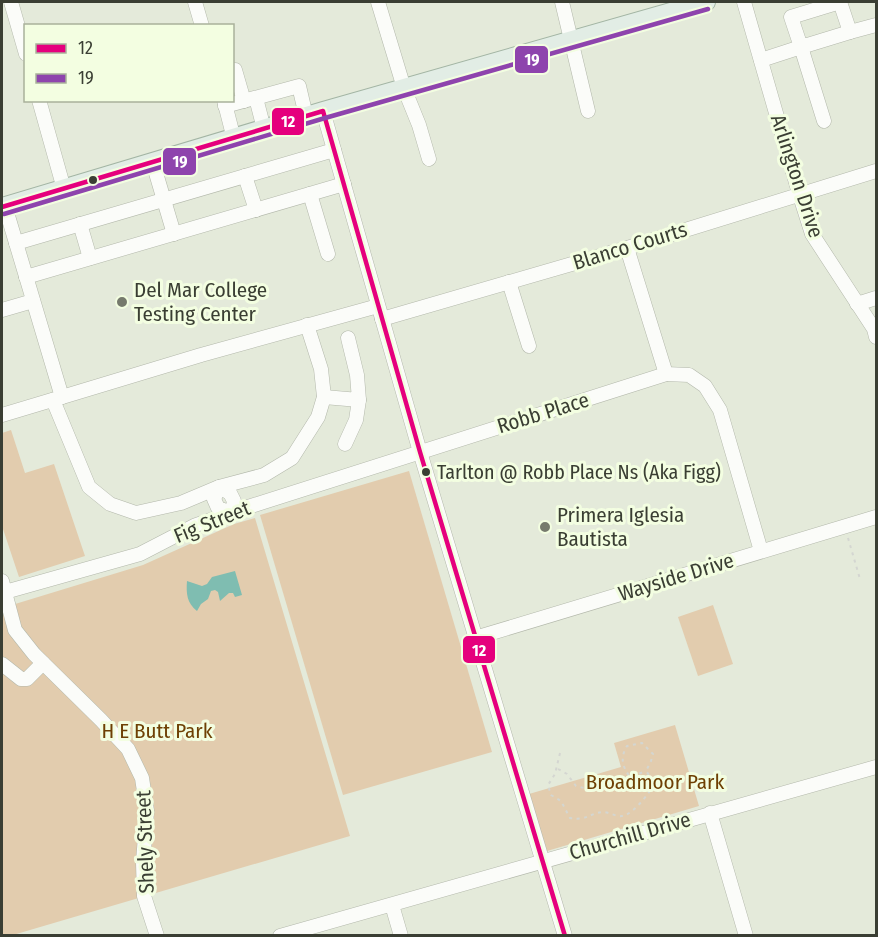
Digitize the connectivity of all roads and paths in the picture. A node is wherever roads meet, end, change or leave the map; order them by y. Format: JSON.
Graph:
{"nodes":[{"id":1,"x":11,"y":2,"type":"edge"},
{"id":2,"x":195,"y":2,"type":"edge"},
{"id":3,"x":378,"y":2,"type":"edge"},
{"id":4,"x":562,"y":2,"type":"edge"},
{"id":5,"x":706,"y":2,"type":"edge"},
{"id":6,"x":744,"y":2,"type":"edge"},
{"id":7,"x":840,"y":2,"type":"edge"},
{"id":8,"x":201,"y":24,"type":"edge"},
{"id":9,"x":876,"y":25,"type":"edge"},
{"id":10,"x":850,"y":32,"type":"junction"},
{"id":11,"x":572,"y":40,"type":"junction"},
{"id":12,"x":24,"y":47,"type":"edge"},
{"id":13,"x":801,"y":48,"type":"junction"},
{"id":14,"x":761,"y":60,"type":"junction"},
{"id":15,"x":234,"y":70,"type":"edge"},
{"id":16,"x":404,"y":88,"type":"junction"},
{"id":17,"x":250,"y":99,"type":"junction"},
{"id":18,"x":234,"y":101,"type":"edge"},
{"id":19,"x":40,"y":102,"type":"edge"},
{"id":20,"x":224,"y":103,"type":"edge"},
{"id":21,"x":588,"y":111,"type":"dead end"},
{"id":22,"x":315,"y":114,"type":"junction"},
{"id":23,"x":824,"y":122,"type":"dead end"},
{"id":24,"x":264,"y":129,"type":"junction"},
{"id":25,"x":234,"y":139,"type":"junction"},
{"id":26,"x":334,"y":150,"type":"junction"},
{"id":27,"x":429,"y":159,"type":"dead end"},
{"id":28,"x":153,"y":163,"type":"junction"},
{"id":29,"x":876,"y":171,"type":"edge"},
{"id":30,"x":245,"y":176,"type":"junction"},
{"id":31,"x":344,"y":184,"type":"junction"},
{"id":32,"x":64,"y":189,"type":"junction"},
{"id":33,"x":799,"y":193,"type":"junction"},
{"id":34,"x":310,"y":194,"type":"junction"},
{"id":35,"x":164,"y":200,"type":"junction"},
{"id":36,"x":3,"y":207,"type":"edge"},
{"id":37,"x":255,"y":210,"type":"junction"},
{"id":38,"x":80,"y":224,"type":"junction"},
{"id":39,"x":174,"y":234,"type":"junction"},
{"id":40,"x":16,"y":243,"type":"junction"},
{"id":41,"x":627,"y":248,"type":"junction"},
{"id":42,"x":328,"y":254,"type":"dead end"},
{"id":43,"x":90,"y":258,"type":"junction"},
{"id":44,"x":26,"y":277,"type":"junction"},
{"id":45,"x":509,"y":282,"type":"junction"},
{"id":46,"x":876,"y":298,"type":"edge"},
{"id":47,"x":33,"y":301,"type":"junction"},
{"id":48,"x":857,"y":304,"type":"junction"},
{"id":49,"x":2,"y":310,"type":"edge"},
{"id":50,"x":380,"y":312,"type":"junction"},
{"id":51,"x":307,"y":325,"type":"junction"},
{"id":52,"x":876,"y":337,"type":"edge"},
{"id":53,"x":348,"y":338,"type":"dead end"},
{"id":54,"x":529,"y":346,"type":"dead end"},
{"id":55,"x":666,"y":374,"type":"junction"},
{"id":56,"x":324,"y":397,"type":"junction"},
{"id":57,"x":57,"y":398,"type":"junction"},
{"id":58,"x":359,"y":400,"type":"junction"},
{"id":59,"x":2,"y":415,"type":"edge"},
{"id":60,"x":345,"y":444,"type":"dead end"},
{"id":61,"x":420,"y":452,"type":"junction"},
{"id":62,"x":219,"y":487,"type":"junction"},
{"id":63,"x":231,"y":513,"type":"junction"},
{"id":64,"x":876,"y":518,"type":"edge"},
{"id":65,"x":844,"y":527,"type":"junction"},
{"id":66,"x":761,"y":551,"type":"junction"},
{"id":67,"x":861,"y":579,"type":"dead end"},
{"id":68,"x":3,"y":587,"type":"edge"},
{"id":69,"x":8,"y":626,"type":"edge"},
{"id":70,"x":476,"y":638,"type":"junction"},
{"id":71,"x":43,"y":663,"type":"junction"},
{"id":72,"x":2,"y":664,"type":"edge"},
{"id":73,"x":560,"y":753,"type":"dead end"},
{"id":74,"x":876,"y":767,"type":"edge"},
{"id":75,"x":557,"y":769,"type":"junction"},
{"id":76,"x":646,"y":771,"type":"junction"},
{"id":77,"x":630,"y":777,"type":"junction"},
{"id":78,"x":710,"y":813,"type":"junction"},
{"id":79,"x":543,"y":862,"type":"junction"},
{"id":80,"x":392,"y":905,"type":"junction"},
{"id":81,"x":157,"y":936,"type":"edge"},
{"id":82,"x":280,"y":936,"type":"edge"},
{"id":83,"x":401,"y":936,"type":"edge"},
{"id":84,"x":565,"y":936,"type":"edge"},
{"id":85,"x":746,"y":936,"type":"edge"}],
"edges":[{"from":1,"to":12,"type":"street"},
{"from":2,"to":8,"type":"street"},
{"from":3,"to":16,"type":"street"},
{"from":4,"to":11,"type":"street"},
{"from":5,"to":11,"type":"main road"},
{"from":6,"to":14,"type":"street","name":"Arlington Drive"},
{"from":7,"to":10,"type":"street"},
{"from":7,"to":13,"type":"street"},
{"from":9,"to":10,"type":"street"},
{"from":10,"to":13,"type":"street"},
{"from":11,"to":16,"type":"main road"},
{"from":11,"to":21,"type":"street"},
{"from":13,"to":14,"type":"street"},
{"from":13,"to":23,"type":"street"},
{"from":14,"to":33,"type":"street","name":"Arlington Drive"},
{"from":15,"to":17,"type":"street"},
{"from":16,"to":22,"type":"main road"},
{"from":16,"to":27,"type":"street"},
{"from":17,"to":18,"type":"street"},
{"from":17,"to":22,"type":"street"},
{"from":17,"to":24,"type":"street"},
{"from":19,"to":32,"type":"street"},
{"from":20,"to":25,"type":"street"},
{"from":22,"to":24,"type":"main road"},
{"from":22,"to":26,"type":"street"},
{"from":24,"to":25,"type":"main road"},
{"from":25,"to":28,"type":"main road"},
{"from":26,"to":30,"type":"street"},
{"from":26,"to":31,"type":"street"},
{"from":28,"to":32,"type":"main road"},
{"from":28,"to":35,"type":"street"},
{"from":29,"to":33,"type":"street","name":"Blanco Courts"},
{"from":30,"to":35,"type":"street"},
{"from":30,"to":37,"type":"street"},
{"from":31,"to":34,"type":"street"},
{"from":31,"to":50,"type":"street"},
{"from":32,"to":36,"type":"main road"},
{"from":33,"to":41,"type":"street","name":"Blanco Courts"},
{"from":33,"to":48,"type":"street","name":"Arlington Drive"},
{"from":34,"to":37,"type":"street"},
{"from":34,"to":42,"type":"street"},
{"from":35,"to":38,"type":"street"},
{"from":35,"to":39,"type":"street"},
{"from":36,"to":40,"type":"street"},
{"from":37,"to":39,"type":"street"},
{"from":38,"to":40,"type":"street"},
{"from":38,"to":43,"type":"street"},
{"from":39,"to":43,"type":"street"},
{"from":40,"to":44,"type":"street"},
{"from":41,"to":45,"type":"street","name":"Blanco Courts"},
{"from":41,"to":55,"type":"street"},
{"from":43,"to":44,"type":"street"},
{"from":44,"to":47,"type":"street"},
{"from":45,"to":50,"type":"street","name":"Blanco Courts"},
{"from":45,"to":54,"type":"street"},
{"from":46,"to":48,"type":"street"},
{"from":47,"to":49,"type":"street"},
{"from":47,"to":57,"type":"street"},
{"from":48,"to":52,"type":"street","name":"Arlington Drive"},
{"from":50,"to":51,"type":"street","name":"Blanco Courts"},
{"from":50,"to":61,"type":"street"},
{"from":51,"to":56,"type":"street"},
{"from":51,"to":57,"type":"street","name":"Blanco Courts"},
{"from":53,"to":58,"type":"street"},
{"from":55,"to":61,"type":"street","name":"Robb Place"},
{"from":55,"to":66,"type":"street"},
{"from":56,"to":58,"type":"street"},
{"from":56,"to":62,"type":"street"},
{"from":57,"to":59,"type":"street","name":"Blanco Courts"},
{"from":57,"to":62,"type":"street"},
{"from":58,"to":60,"type":"street"},
{"from":61,"to":63,"type":"street","name":"Fig Street"},
{"from":61,"to":70,"type":"street"},
{"from":62,"to":63,"type":"street"},
{"from":63,"to":68,"type":"street","name":"Fig Street"},
{"from":64,"to":65,"type":"street","name":"Wayside Drive"},
{"from":65,"to":66,"type":"street","name":"Wayside Drive"},
{"from":65,"to":67,"type":"path"},
{"from":66,"to":70,"type":"street","name":"Wayside Drive"},
{"from":68,"to":69,"type":"street","name":"Shely Street"},
{"from":69,"to":71,"type":"street","name":"Shely Street"},
{"from":70,"to":79,"type":"street"},
{"from":71,"to":72,"type":"street"},
{"from":71,"to":81,"type":"street","name":"Shely Street"},
{"from":73,"to":75,"type":"path"},
{"from":74,"to":78,"type":"street","name":"Churchill Drive"},
{"from":75,"to":76,"type":"path"},
{"from":75,"to":77,"type":"path"},
{"from":76,"to":77,"type":"path"},
{"from":76,"to":77,"type":"path"},
{"from":78,"to":79,"type":"street","name":"Churchill Drive"},
{"from":78,"to":85,"type":"street"},
{"from":79,"to":80,"type":"street","name":"Churchill Drive"},
{"from":79,"to":84,"type":"street"},
{"from":80,"to":82,"type":"street","name":"Churchill Drive"},
{"from":80,"to":83,"type":"street"}]}
